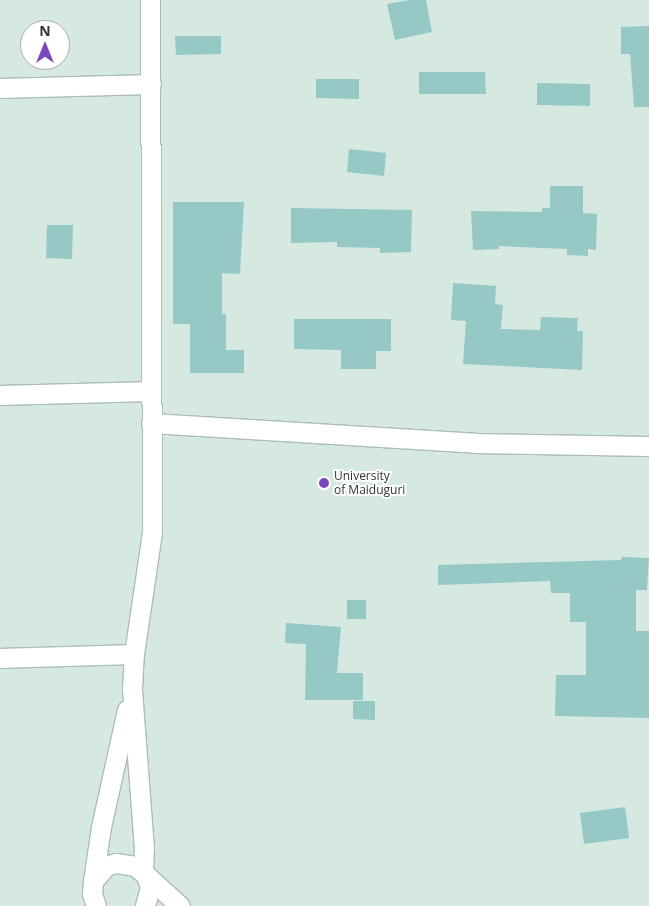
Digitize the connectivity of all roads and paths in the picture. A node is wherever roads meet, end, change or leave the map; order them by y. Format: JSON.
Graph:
{"nodes":[{"id":1,"x":150,"y":0,"type":"edge"},
{"id":2,"x":152,"y":84,"type":"junction"},
{"id":3,"x":0,"y":88,"type":"edge"},
{"id":4,"x":152,"y":391,"type":"junction"},
{"id":5,"x":0,"y":395,"type":"edge"},
{"id":6,"x":151,"y":424,"type":"junction"},
{"id":7,"x":649,"y":446,"type":"edge"},
{"id":8,"x":134,"y":654,"type":"junction"},
{"id":9,"x":0,"y":658,"type":"edge"},
{"id":10,"x":132,"y":689,"type":"junction"},
{"id":11,"x":144,"y":874,"type":"junction"},
{"id":12,"x":91,"y":897,"type":"edge"},
{"id":13,"x":145,"y":906,"type":"edge"},
{"id":14,"x":180,"y":906,"type":"edge"}],
"edges":[{"from":1,"to":2,"type":"street"},
{"from":2,"to":3,"type":"street"},
{"from":2,"to":4,"type":"street"},
{"from":4,"to":5,"type":"street"},
{"from":4,"to":6,"type":"street"},
{"from":6,"to":7,"type":"street"},
{"from":6,"to":8,"type":"street"},
{"from":8,"to":9,"type":"street"},
{"from":8,"to":10,"type":"street"},
{"from":10,"to":11,"type":"street"},
{"from":10,"to":12,"type":"street"},
{"from":11,"to":12,"type":"street"},
{"from":11,"to":13,"type":"street"},
{"from":11,"to":14,"type":"street"}]}
